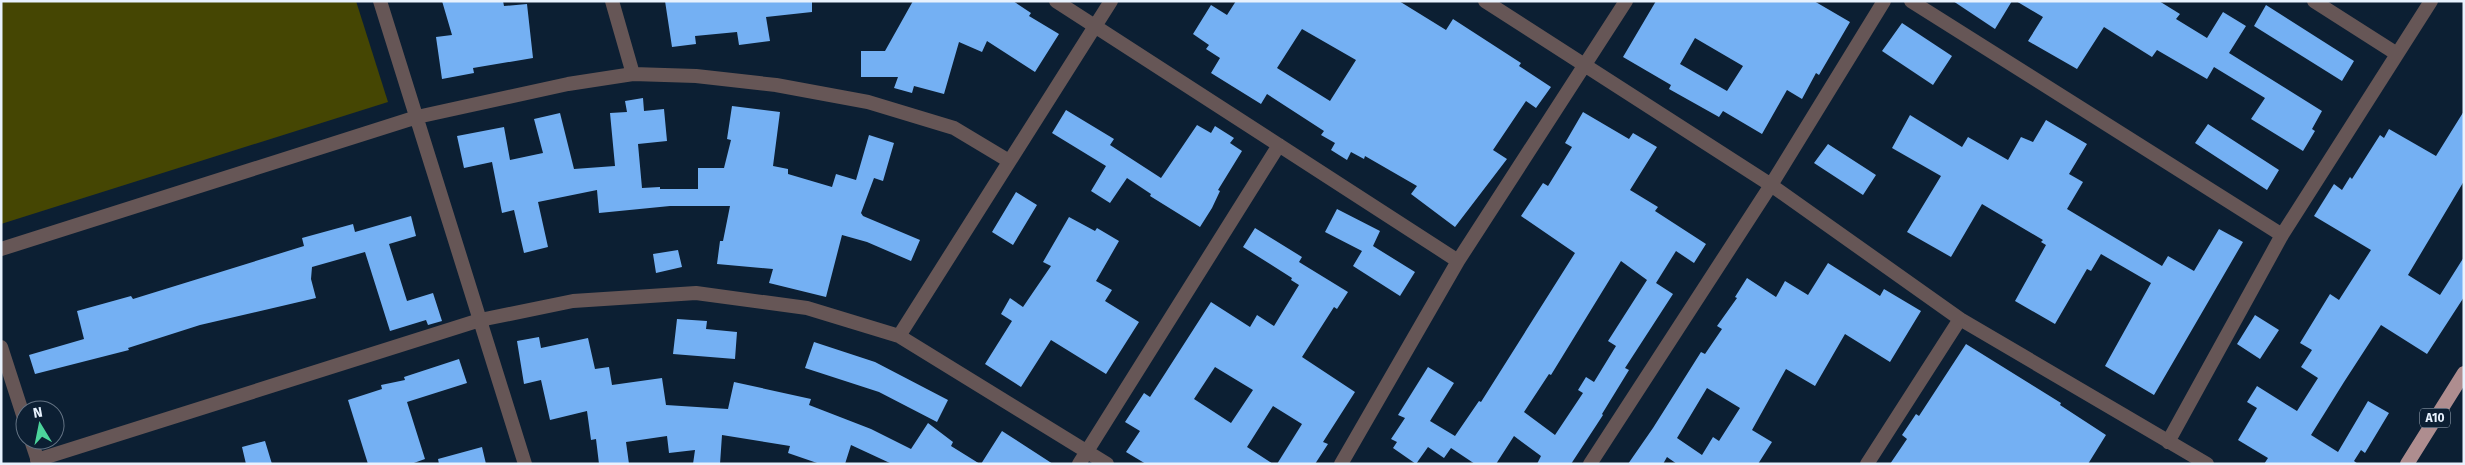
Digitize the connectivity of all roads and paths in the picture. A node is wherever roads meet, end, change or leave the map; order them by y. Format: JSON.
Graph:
{"nodes":[{"id":1,"x":380,"y":1,"type":"edge"},
{"id":2,"x":612,"y":1,"type":"edge"},
{"id":3,"x":1056,"y":1,"type":"edge"},
{"id":4,"x":1111,"y":1,"type":"edge"},
{"id":5,"x":1484,"y":1,"type":"edge"},
{"id":6,"x":1626,"y":1,"type":"edge"},
{"id":7,"x":1884,"y":1,"type":"edge"},
{"id":8,"x":1911,"y":1,"type":"edge"},
{"id":9,"x":2314,"y":1,"type":"edge"},
{"id":10,"x":2430,"y":1,"type":"edge"},
{"id":11,"x":1096,"y":26,"type":"junction"},
{"id":12,"x":2397,"y":54,"type":"junction"},
{"id":13,"x":1585,"y":65,"type":"junction"},
{"id":14,"x":634,"y":74,"type":"junction"},
{"id":15,"x":416,"y":117,"type":"junction"},
{"id":16,"x":1279,"y":145,"type":"junction"},
{"id":17,"x":1009,"y":161,"type":"junction"},
{"id":18,"x":1771,"y":185,"type":"junction"},
{"id":19,"x":2282,"y":235,"type":"junction"},
{"id":20,"x":1,"y":249,"type":"edge"},
{"id":21,"x":1458,"y":261,"type":"junction"},
{"id":22,"x":1960,"y":319,"type":"junction"},
{"id":23,"x":480,"y":320,"type":"junction"},
{"id":24,"x":899,"y":336,"type":"junction"},
{"id":25,"x":1,"y":346,"type":"edge"},
{"id":26,"x":2464,"y":373,"type":"edge"},
{"id":27,"x":18,"y":400,"type":"edge"},
{"id":28,"x":2168,"y":442,"type":"junction"},
{"id":29,"x":34,"y":450,"type":"edge"},
{"id":30,"x":1083,"y":458,"type":"edge"},
{"id":31,"x":38,"y":462,"type":"edge"},
{"id":32,"x":525,"y":464,"type":"edge"},
{"id":33,"x":1107,"y":464,"type":"edge"},
{"id":34,"x":1341,"y":464,"type":"edge"},
{"id":35,"x":1590,"y":464,"type":"edge"},
{"id":36,"x":1867,"y":464,"type":"edge"},
{"id":37,"x":2207,"y":464,"type":"edge"},
{"id":38,"x":2407,"y":464,"type":"edge"}],
"edges":[{"from":1,"to":15,"type":"street"},
{"from":2,"to":14,"type":"street"},
{"from":3,"to":11,"type":"street"},
{"from":4,"to":11,"type":"street"},
{"from":5,"to":13,"type":"street"},
{"from":6,"to":13,"type":"street"},
{"from":7,"to":18,"type":"street"},
{"from":8,"to":19,"type":"street"},
{"from":9,"to":12,"type":"street"},
{"from":10,"to":12,"type":"street"},
{"from":11,"to":16,"type":"street"},
{"from":11,"to":17,"type":"street"},
{"from":12,"to":19,"type":"street"},
{"from":13,"to":18,"type":"street"},
{"from":13,"to":21,"type":"street"},
{"from":14,"to":15,"type":"street"},
{"from":14,"to":17,"type":"street"},
{"from":15,"to":20,"type":"street"},
{"from":15,"to":23,"type":"street"},
{"from":16,"to":21,"type":"street"},
{"from":16,"to":30,"type":"street"},
{"from":17,"to":24,"type":"street"},
{"from":18,"to":22,"type":"street"},
{"from":18,"to":35,"type":"street"},
{"from":19,"to":28,"type":"street"},
{"from":21,"to":34,"type":"street"},
{"from":22,"to":28,"type":"street"},
{"from":22,"to":36,"type":"street"},
{"from":23,"to":24,"type":"street"},
{"from":23,"to":31,"type":"street"},
{"from":23,"to":32,"type":"street"},
{"from":24,"to":30,"type":"street"},
{"from":25,"to":27,"type":"street"},
{"from":26,"to":38,"type":"main road","number":"A10"},
{"from":28,"to":37,"type":"street"},
{"from":29,"to":31,"type":"street"},
{"from":30,"to":33,"type":"street"}]}
